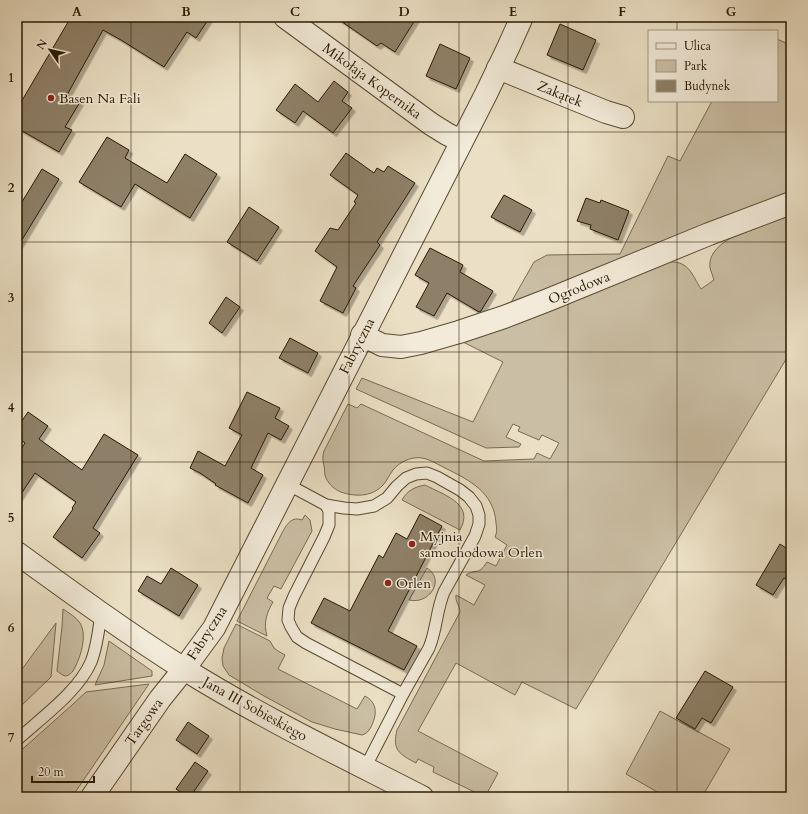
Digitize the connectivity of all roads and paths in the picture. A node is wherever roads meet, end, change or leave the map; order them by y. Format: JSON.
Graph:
{"nodes":[{"id":1,"x":284,"y":17,"type":"edge"},
{"id":2,"x":522,"y":17,"type":"edge"},
{"id":3,"x":498,"y":68,"type":"junction"},
{"id":4,"x":623,"y":117,"type":"dead end"},
{"id":5,"x":461,"y":141,"type":"junction"},
{"id":6,"x":791,"y":203,"type":"edge"},
{"id":7,"x":362,"y":335,"type":"junction"},
{"id":8,"x":287,"y":484,"type":"junction"},
{"id":9,"x":326,"y":505,"type":"junction"},
{"id":10,"x":17,"y":553,"type":"edge"},
{"id":11,"x":101,"y":614,"type":"junction"},
{"id":12,"x":184,"y":669,"type":"junction"},
{"id":13,"x":403,"y":694,"type":"junction"},
{"id":14,"x":17,"y":740,"type":"edge"},
{"id":15,"x":365,"y":768,"type":"junction"},
{"id":16,"x":92,"y":797,"type":"edge"},
{"id":17,"x":422,"y":797,"type":"edge"}],
"edges":[{"from":1,"to":5,"type":"street","name":"Mikołaja Kopernika"},
{"from":2,"to":3,"type":"street","name":"Fabryczna"},
{"from":3,"to":4,"type":"street","name":"Zakątek"},
{"from":3,"to":5,"type":"street","name":"Fabryczna"},
{"from":5,"to":7,"type":"street","name":"Fabryczna"},
{"from":6,"to":7,"type":"street","name":"Ogrodowa"},
{"from":7,"to":8,"type":"street","name":"Fabryczna"},
{"from":8,"to":9,"type":"lane"},
{"from":8,"to":12,"type":"street","name":"Fabryczna"},
{"from":9,"to":13,"type":"lane"},
{"from":9,"to":13,"type":"lane"},
{"from":10,"to":11,"type":"street","name":"Jana III Sobieskiego"},
{"from":11,"to":12,"type":"street","name":"Jana III Sobieskiego"},
{"from":11,"to":14,"type":"lane"},
{"from":12,"to":15,"type":"street","name":"Jana III Sobieskiego"},
{"from":12,"to":16,"type":"street","name":"Targowa"},
{"from":13,"to":15,"type":"lane"},
{"from":15,"to":17,"type":"street","name":"Jana III Sobieskiego"}]}
